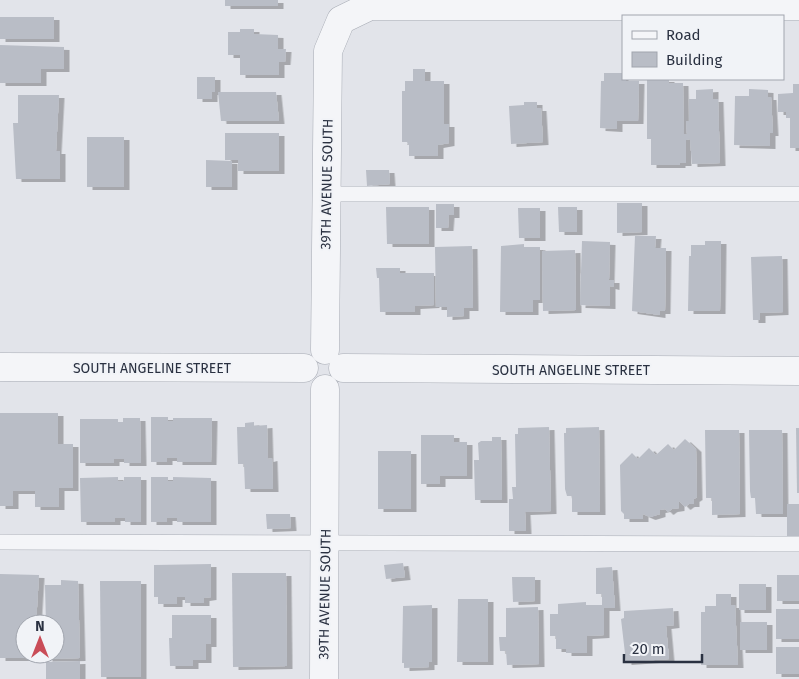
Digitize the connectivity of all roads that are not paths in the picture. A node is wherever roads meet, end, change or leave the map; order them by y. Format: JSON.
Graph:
{"nodes":[{"id":1,"x":799,"y":6,"type":"edge"},
{"id":2,"x":327,"y":194,"type":"junction"},
{"id":3,"x":799,"y":194,"type":"edge"},
{"id":4,"x":334,"y":359,"type":"junction"},
{"id":5,"x":0,"y":367,"type":"edge"},
{"id":6,"x":304,"y":368,"type":"junction"},
{"id":7,"x":799,"y":371,"type":"edge"},
{"id":8,"x":325,"y":389,"type":"junction"},
{"id":9,"x":0,"y":542,"type":"edge"},
{"id":10,"x":326,"y":544,"type":"junction"},
{"id":11,"x":799,"y":544,"type":"edge"},
{"id":12,"x":324,"y":679,"type":"edge"}],
"edges":[{"from":1,"to":2,"type":"street","name":"39TH AVENUE SOUTH"},
{"from":2,"to":3,"type":"lane"},
{"from":2,"to":4,"type":"street","name":"39TH AVENUE SOUTH"},
{"from":4,"to":6,"type":"street"},
{"from":4,"to":7,"type":"street","name":"SOUTH ANGELINE STREET"},
{"from":4,"to":8,"type":"street"},
{"from":5,"to":6,"type":"street","name":"SOUTH ANGELINE STREET"},
{"from":6,"to":8,"type":"street"},
{"from":8,"to":10,"type":"street","name":"39TH AVENUE SOUTH"},
{"from":9,"to":10,"type":"lane"},
{"from":10,"to":11,"type":"lane"},
{"from":10,"to":12,"type":"street","name":"39TH AVENUE SOUTH"}]}
